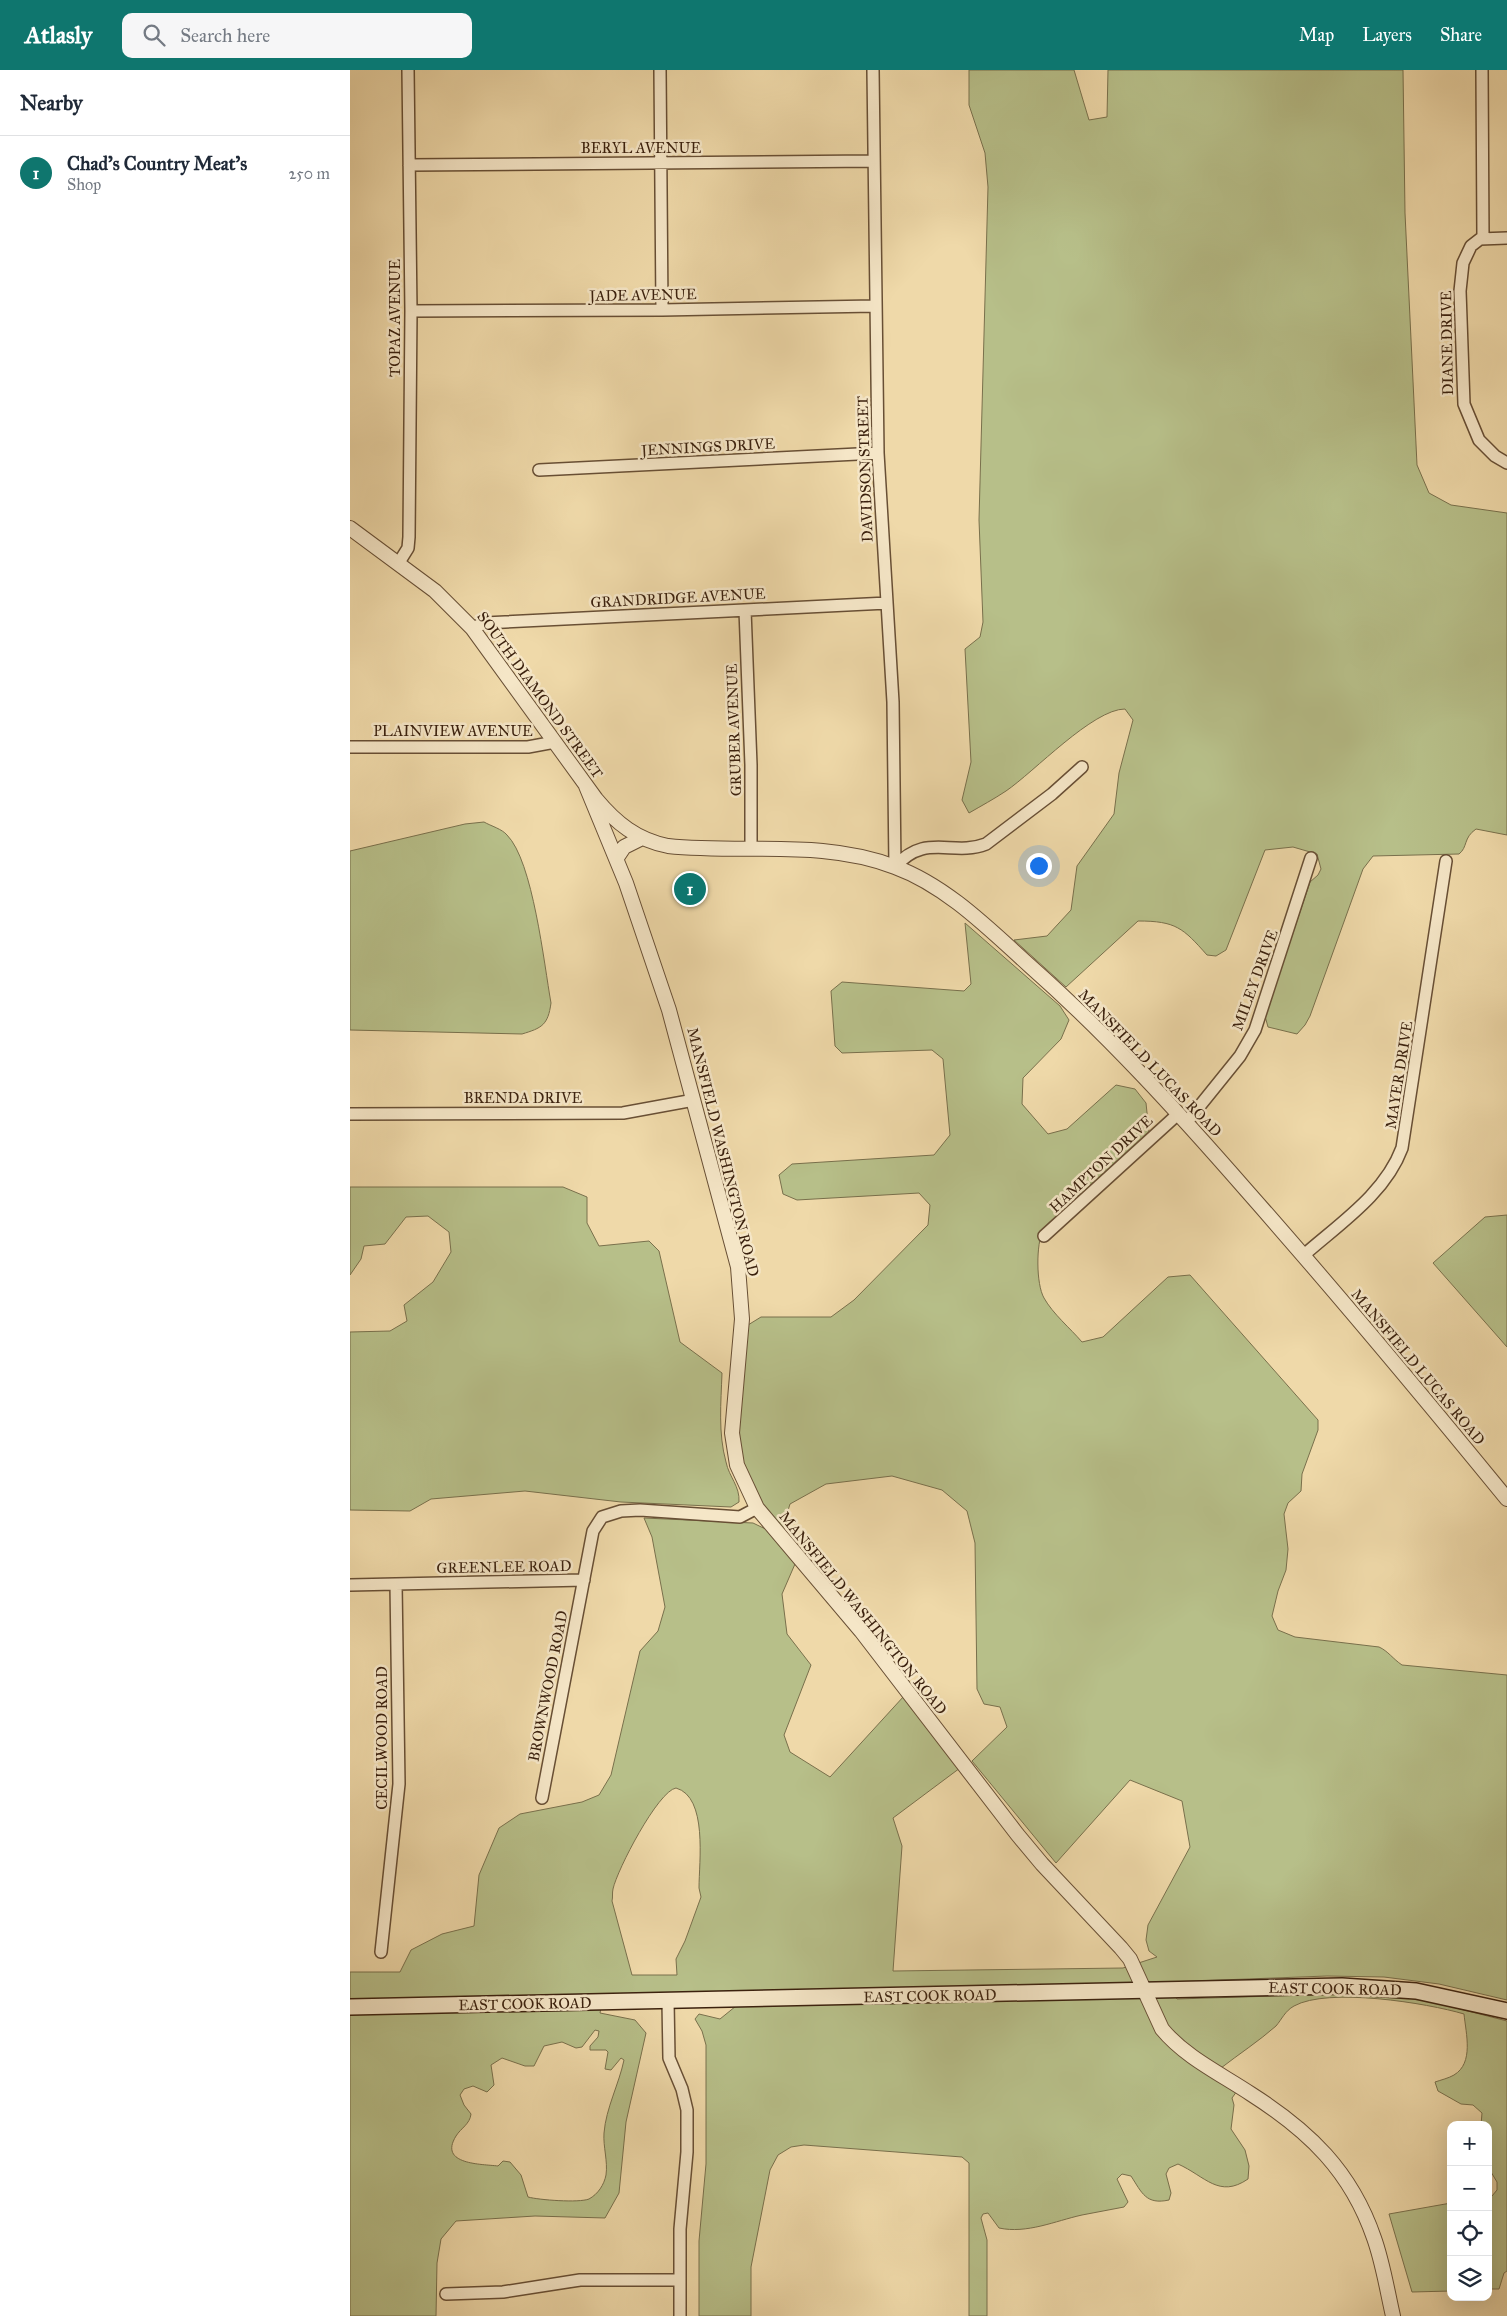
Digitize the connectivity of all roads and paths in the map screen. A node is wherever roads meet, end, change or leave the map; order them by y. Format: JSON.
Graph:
{"nodes":[{"id":1,"x":408,"y":70,"type":"edge"},
{"id":2,"x":660,"y":70,"type":"edge"},
{"id":3,"x":873,"y":70,"type":"edge"},
{"id":4,"x":1482,"y":70,"type":"edge"},
{"id":5,"x":874,"y":161,"type":"junction"},
{"id":6,"x":662,"y":163,"type":"junction"},
{"id":7,"x":409,"y":165,"type":"junction"},
{"id":8,"x":1483,"y":238,"type":"junction"},
{"id":9,"x":1507,"y":238,"type":"edge"},
{"id":10,"x":875,"y":306,"type":"junction"},
{"id":11,"x":662,"y":310,"type":"junction"},
{"id":12,"x":411,"y":311,"type":"junction"},
{"id":13,"x":878,"y":453,"type":"junction"},
{"id":14,"x":1507,"y":463,"type":"edge"},
{"id":15,"x":539,"y":470,"type":"dead end"},
{"id":16,"x":350,"y":528,"type":"edge"},
{"id":17,"x":398,"y":564,"type":"junction"},
{"id":18,"x":886,"y":603,"type":"junction"},
{"id":19,"x":745,"y":610,"type":"junction"},
{"id":20,"x":472,"y":628,"type":"junction"},
{"id":21,"x":555,"y":742,"type":"junction"},
{"id":22,"x":350,"y":747,"type":"edge"},
{"id":23,"x":1082,"y":767,"type":"dead end"},
{"id":24,"x":586,"y":786,"type":"junction"},
{"id":25,"x":629,"y":831,"type":"joint"},
{"id":26,"x":642,"y":838,"type":"junction"},
{"id":27,"x":751,"y":849,"type":"junction"},
{"id":28,"x":1311,"y":858,"type":"dead end"},
{"id":29,"x":616,"y":859,"type":"junction"},
{"id":30,"x":1446,"y":861,"type":"dead end"},
{"id":31,"x":895,"y":866,"type":"junction"},
{"id":32,"x":694,"y":1100,"type":"junction"},
{"id":33,"x":350,"y":1114,"type":"edge"},
{"id":34,"x":1182,"y":1118,"type":"junction"},
{"id":35,"x":1044,"y":1236,"type":"dead end"},
{"id":36,"x":1304,"y":1255,"type":"junction"},
{"id":37,"x":1507,"y":1499,"type":"edge"},
{"id":38,"x":757,"y":1508,"type":"junction"},
{"id":39,"x":584,"y":1580,"type":"junction"},
{"id":40,"x":350,"y":1584,"type":"edge"},
{"id":41,"x":396,"y":1584,"type":"junction"},
{"id":42,"x":542,"y":1798,"type":"dead end"},
{"id":43,"x":381,"y":1952,"type":"dead end"},
{"id":44,"x":1144,"y":1991,"type":"junction"},
{"id":45,"x":668,"y":2001,"type":"junction"},
{"id":46,"x":350,"y":2007,"type":"edge"},
{"id":47,"x":1507,"y":2011,"type":"edge"},
{"id":48,"x":679,"y":2280,"type":"junction"},
{"id":49,"x":446,"y":2294,"type":"dead end"},
{"id":50,"x":680,"y":2316,"type":"edge"},
{"id":51,"x":1393,"y":2316,"type":"edge"}],
"edges":[{"from":1,"to":7,"type":"street","name":"TOPAZ AVENUE"},
{"from":2,"to":6,"type":"street"},
{"from":3,"to":5,"type":"street","name":"DAVIDSON STREET"},
{"from":4,"to":8,"type":"street"},
{"from":5,"to":6,"type":"street","name":"BERYL AVENUE"},
{"from":5,"to":10,"type":"street","name":"DAVIDSON STREET"},
{"from":6,"to":7,"type":"street","name":"BERYL AVENUE"},
{"from":6,"to":11,"type":"street"},
{"from":7,"to":12,"type":"street","name":"TOPAZ AVENUE"},
{"from":8,"to":9,"type":"street"},
{"from":8,"to":14,"type":"street","name":"DIANE DRIVE"},
{"from":10,"to":11,"type":"street","name":"JADE AVENUE"},
{"from":10,"to":13,"type":"street","name":"DAVIDSON STREET"},
{"from":11,"to":12,"type":"street","name":"JADE AVENUE"},
{"from":12,"to":17,"type":"street","name":"TOPAZ AVENUE"},
{"from":13,"to":15,"type":"street","name":"JENNINGS DRIVE"},
{"from":13,"to":18,"type":"street","name":"DAVIDSON STREET"},
{"from":16,"to":17,"type":"street","name":"SOUTH DIAMOND STREET"},
{"from":17,"to":20,"type":"street","name":"SOUTH DIAMOND STREET"},
{"from":18,"to":19,"type":"street","name":"GRANDRIDGE AVENUE"},
{"from":18,"to":31,"type":"street","name":"DAVIDSON STREET"},
{"from":19,"to":20,"type":"street","name":"GRANDRIDGE AVENUE"},
{"from":19,"to":27,"type":"street","name":"GRUBER AVENUE"},
{"from":20,"to":21,"type":"street","name":"SOUTH DIAMOND STREET"},
{"from":21,"to":22,"type":"street","name":"PLAINVIEW AVENUE"},
{"from":21,"to":24,"type":"street","name":"SOUTH DIAMOND STREET"},
{"from":23,"to":31,"type":"street"},
{"from":24,"to":25,"type":"street","name":"SOUTH DIAMOND STREET"},
{"from":24,"to":29,"type":"street","name":"MANSFIELD WASHINGTON ROAD"},
{"from":25,"to":26,"type":"street","name":"MANSFIELD LUCAS ROAD"},
{"from":26,"to":27,"type":"street","name":"MANSFIELD LUCAS ROAD"},
{"from":26,"to":29,"type":"street"},
{"from":27,"to":31,"type":"street","name":"MANSFIELD LUCAS ROAD"},
{"from":28,"to":34,"type":"street","name":"MILEY DRIVE"},
{"from":29,"to":32,"type":"street","name":"MANSFIELD WASHINGTON ROAD"},
{"from":30,"to":36,"type":"street","name":"MAYER DRIVE"},
{"from":31,"to":34,"type":"street","name":"MANSFIELD LUCAS ROAD"},
{"from":32,"to":33,"type":"street","name":"BRENDA DRIVE"},
{"from":32,"to":38,"type":"street","name":"MANSFIELD WASHINGTON ROAD"},
{"from":34,"to":35,"type":"street","name":"HAMPTON DRIVE"},
{"from":34,"to":36,"type":"street","name":"MANSFIELD LUCAS ROAD"},
{"from":36,"to":37,"type":"street","name":"MANSFIELD LUCAS ROAD"},
{"from":38,"to":39,"type":"street","name":"GREENLEE ROAD"},
{"from":38,"to":44,"type":"street","name":"MANSFIELD WASHINGTON ROAD"},
{"from":39,"to":41,"type":"street","name":"GREENLEE ROAD"},
{"from":39,"to":42,"type":"street","name":"BROWNWOOD ROAD"},
{"from":40,"to":41,"type":"street","name":"GREENLEE ROAD"},
{"from":41,"to":43,"type":"street","name":"CECILWOOD ROAD"},
{"from":44,"to":45,"type":"main road","name":"EAST COOK ROAD"},
{"from":44,"to":47,"type":"main road","name":"EAST COOK ROAD"},
{"from":44,"to":51,"type":"street","name":"MANSFIELD WASHINGTON ROAD"},
{"from":45,"to":46,"type":"main road","name":"EAST COOK ROAD"},
{"from":45,"to":48,"type":"street"},
{"from":48,"to":49,"type":"street"},
{"from":48,"to":50,"type":"street"}]}
